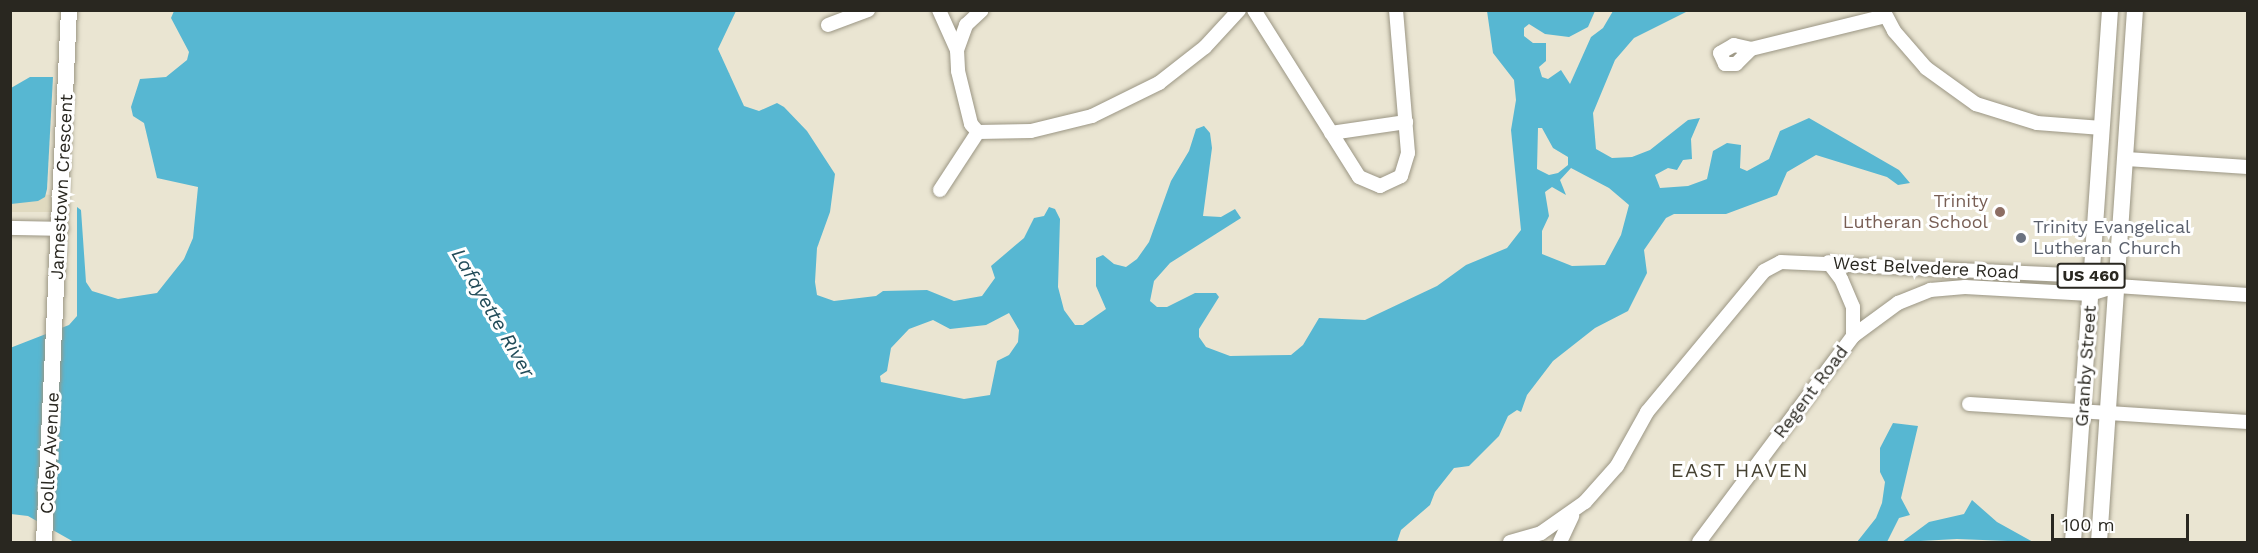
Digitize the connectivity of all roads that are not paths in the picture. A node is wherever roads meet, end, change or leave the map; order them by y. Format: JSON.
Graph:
{"nodes":[{"id":1,"x":69,"y":10,"type":"edge"},
{"id":2,"x":868,"y":10,"type":"edge"},
{"id":3,"x":939,"y":10,"type":"edge"},
{"id":4,"x":981,"y":10,"type":"edge"},
{"id":5,"x":1239,"y":10,"type":"edge"},
{"id":6,"x":1254,"y":10,"type":"edge"},
{"id":7,"x":1396,"y":10,"type":"edge"},
{"id":8,"x":2110,"y":10,"type":"edge"},
{"id":9,"x":2135,"y":10,"type":"edge"},
{"id":10,"x":1884,"y":13,"type":"edge"},
{"id":11,"x":828,"y":25,"type":"dead end"},
{"id":12,"x":1751,"y":49,"type":"dead end"},
{"id":13,"x":957,"y":50,"type":"junction"},
{"id":14,"x":1406,"y":122,"type":"junction"},
{"id":15,"x":978,"y":132,"type":"junction"},
{"id":16,"x":1331,"y":133,"type":"junction"},
{"id":17,"x":2102,"y":135,"type":"junction"},
{"id":18,"x":2127,"y":142,"type":"junction"},
{"id":19,"x":2126,"y":159,"type":"junction"},
{"id":20,"x":2247,"y":167,"type":"edge"},
{"id":21,"x":940,"y":190,"type":"dead end"},
{"id":22,"x":10,"y":228,"type":"edge"},
{"id":23,"x":61,"y":229,"type":"junction"},
{"id":24,"x":1828,"y":262,"type":"junction"},
{"id":25,"x":1929,"y":269,"type":"junction"},
{"id":26,"x":2091,"y":276,"type":"junction"},
{"id":27,"x":2117,"y":286,"type":"junction"},
{"id":28,"x":1937,"y":289,"type":"junction"},
{"id":29,"x":2090,"y":294,"type":"junction"},
{"id":30,"x":2247,"y":296,"type":"edge"},
{"id":31,"x":1853,"y":336,"type":"junction"},
{"id":32,"x":54,"y":363,"type":"joint"},
{"id":33,"x":1969,"y":404,"type":"dead end"},
{"id":34,"x":2083,"y":412,"type":"junction"},
{"id":35,"x":2108,"y":415,"type":"junction"},
{"id":36,"x":2247,"y":422,"type":"edge"},
{"id":37,"x":1574,"y":511,"type":"junction"},
{"id":38,"x":1543,"y":538,"type":"edge"},
{"id":39,"x":44,"y":543,"type":"edge"},
{"id":40,"x":1510,"y":543,"type":"edge"},
{"id":41,"x":1560,"y":543,"type":"edge"},
{"id":42,"x":1699,"y":543,"type":"edge"},
{"id":43,"x":2073,"y":543,"type":"edge"},
{"id":44,"x":2099,"y":543,"type":"edge"}],
"edges":[{"from":1,"to":23,"type":"main road","name":"Jamestown Crescent"},
{"from":2,"to":11,"type":"street"},
{"from":3,"to":13,"type":"street"},
{"from":4,"to":13,"type":"street"},
{"from":5,"to":15,"type":"street"},
{"from":6,"to":16,"type":"street"},
{"from":7,"to":14,"type":"street"},
{"from":8,"to":17,"type":"main road","name":"Granby Street","number":"US 460"},
{"from":9,"to":18,"type":"main road","name":"Granby Street","number":"US 460"},
{"from":10,"to":12,"type":"street"},
{"from":10,"to":17,"type":"street"},
{"from":13,"to":15,"type":"street"},
{"from":14,"to":16,"type":"street"},
{"from":14,"to":16,"type":"street"},
{"from":15,"to":21,"type":"street"},
{"from":17,"to":18,"type":"main road"},
{"from":17,"to":26,"type":"main road","name":"Granby Street","number":"US 460"},
{"from":18,"to":19,"type":"main road","name":"Granby Street","number":"US 460"},
{"from":19,"to":20,"type":"street"},
{"from":19,"to":27,"type":"main road","name":"Granby Street","number":"US 460"},
{"from":22,"to":23,"type":"street"},
{"from":23,"to":32,"type":"main road","name":"Jamestown Crescent"},
{"from":24,"to":25,"type":"street","name":"West Belvedere Road"},
{"from":24,"to":31,"type":"street","name":"Regent Road"},
{"from":24,"to":37,"type":"street","name":"West Belvedere Road"},
{"from":25,"to":26,"type":"street","name":"West Belvedere Road"},
{"from":25,"to":28,"type":"street"},
{"from":26,"to":27,"type":"street","name":"West Belvedere Road"},
{"from":26,"to":29,"type":"main road","name":"Granby Street","number":"US 460"},
{"from":27,"to":29,"type":"street","name":"West Belvedere Road"},
{"from":27,"to":30,"type":"street"},
{"from":27,"to":35,"type":"main road","name":"Granby Street","number":"US 460"},
{"from":28,"to":29,"type":"street","name":"West Belvedere Road"},
{"from":28,"to":31,"type":"street","name":"West Belvedere Road"},
{"from":29,"to":34,"type":"main road","name":"Granby Street","number":"US 460"},
{"from":31,"to":42,"type":"street","name":"Regent Road"},
{"from":32,"to":39,"type":"main road","name":"Colley Avenue"},
{"from":33,"to":34,"type":"street"},
{"from":34,"to":35,"type":"street"},
{"from":34,"to":43,"type":"main road","name":"Granby Street","number":"US 460"},
{"from":35,"to":36,"type":"street"},
{"from":35,"to":44,"type":"main road","name":"Granby Street","number":"US 460"},
{"from":37,"to":38,"type":"street","name":"West Belvedere Road"},
{"from":37,"to":41,"type":"street","name":"West Belvedere Road"},
{"from":38,"to":40,"type":"street","name":"West Belvedere Road"}]}
